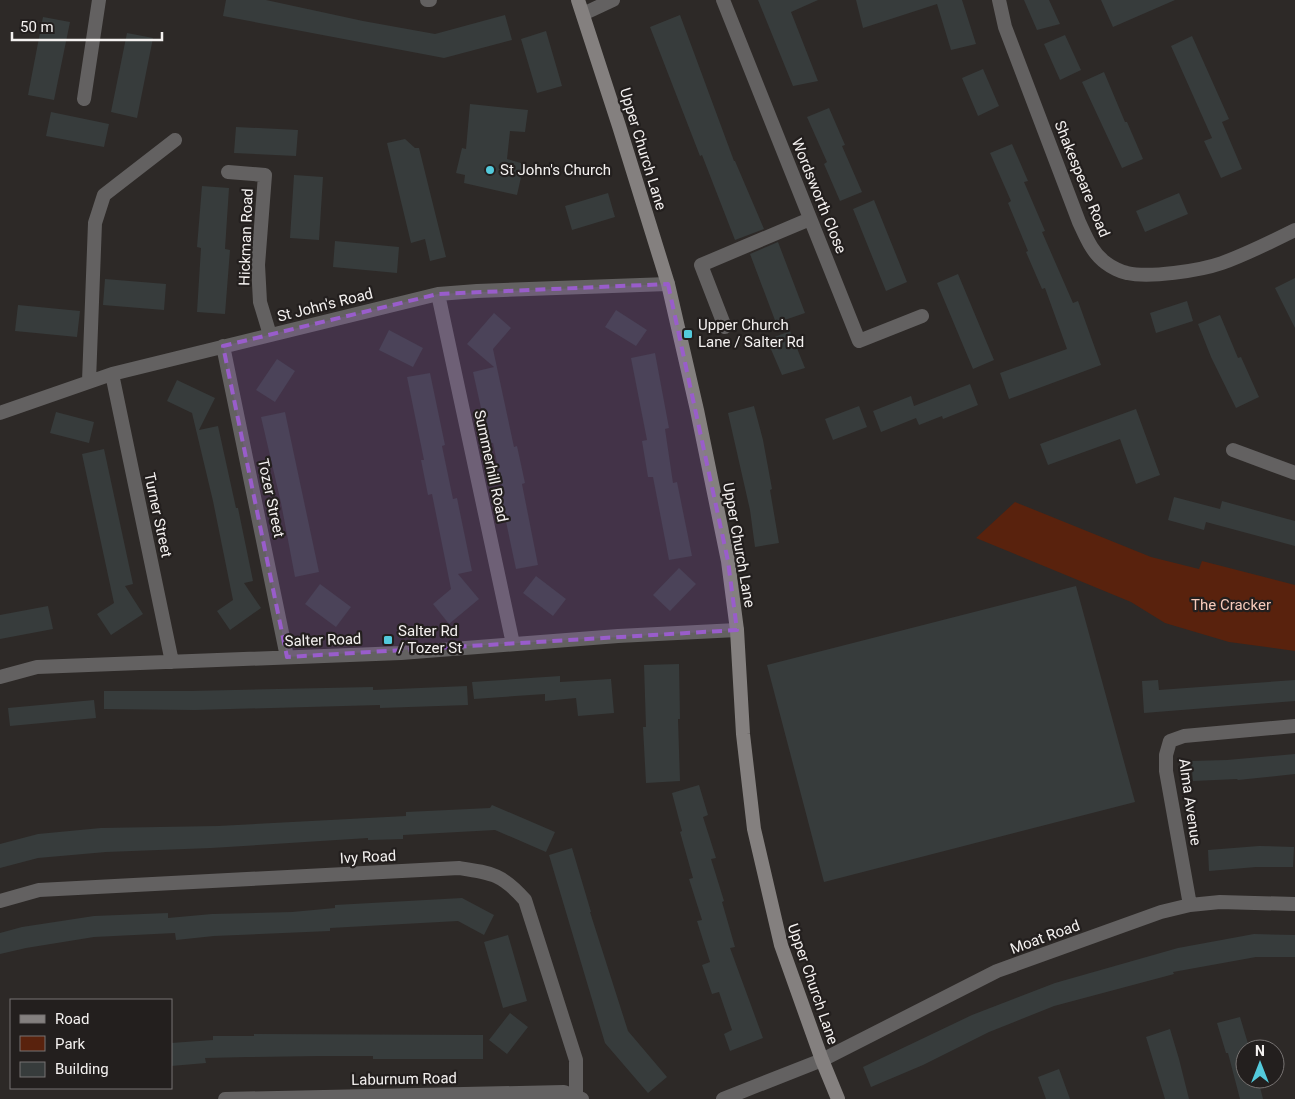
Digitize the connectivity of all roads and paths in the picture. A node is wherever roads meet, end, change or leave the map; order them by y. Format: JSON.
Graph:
{"nodes":[{"id":1,"x":99,"y":0,"type":"edge"},
{"id":2,"x":578,"y":0,"type":"edge"},
{"id":3,"x":626,"y":0,"type":"edge"},
{"id":4,"x":723,"y":0,"type":"edge"},
{"id":5,"x":999,"y":0,"type":"edge"},
{"id":6,"x":612,"y":1,"type":"edge"},
{"id":7,"x":583,"y":14,"type":"junction"},
{"id":8,"x":84,"y":99,"type":"dead end"},
{"id":9,"x":175,"y":140,"type":"dead end"},
{"id":10,"x":228,"y":172,"type":"dead end"},
{"id":11,"x":810,"y":219,"type":"junction"},
{"id":12,"x":1295,"y":230,"type":"edge"},
{"id":13,"x":668,"y":284,"type":"junction"},
{"id":14,"x":438,"y":294,"type":"junction"},
{"id":15,"x":922,"y":316,"type":"dead end"},
{"id":16,"x":725,"y":327,"type":"dead end"},
{"id":17,"x":270,"y":335,"type":"junction"},
{"id":18,"x":223,"y":346,"type":"junction"},
{"id":19,"x":112,"y":374,"type":"junction"},
{"id":20,"x":89,"y":381,"type":"junction"},
{"id":21,"x":0,"y":412,"type":"edge"},
{"id":22,"x":1233,"y":450,"type":"dead end"},
{"id":23,"x":1295,"y":473,"type":"edge"},
{"id":24,"x":737,"y":630,"type":"junction"},
{"id":25,"x":513,"y":644,"type":"junction"},
{"id":26,"x":287,"y":657,"type":"junction"},
{"id":27,"x":172,"y":662,"type":"junction"},
{"id":28,"x":0,"y":677,"type":"edge"},
{"id":29,"x":1295,"y":726,"type":"edge"},
{"id":30,"x":0,"y":901,"type":"edge"},
{"id":31,"x":1295,"y":904,"type":"edge"},
{"id":32,"x":1190,"y":905,"type":"junction"},
{"id":33,"x":822,"y":1060,"type":"junction"},
{"id":34,"x":270,"y":1098,"type":"edge"},
{"id":35,"x":579,"y":1098,"type":"edge"},
{"id":36,"x":225,"y":1099,"type":"edge"},
{"id":37,"x":723,"y":1099,"type":"edge"},
{"id":38,"x":838,"y":1099,"type":"edge"}],
"edges":[{"from":1,"to":8,"type":"street"},
{"from":2,"to":7,"type":"main road","name":"Upper Church Lane"},
{"from":3,"to":6,"type":"street"},
{"from":4,"to":11,"type":"street","name":"Wordsworth Close"},
{"from":5,"to":12,"type":"street","name":"Shakespeare Road"},
{"from":6,"to":7,"type":"street"},
{"from":7,"to":13,"type":"main road","name":"Upper Church Lane"},
{"from":9,"to":20,"type":"street"},
{"from":10,"to":17,"type":"street","name":"Hickman Road"},
{"from":11,"to":15,"type":"street","name":"Wordsworth Close"},
{"from":11,"to":16,"type":"street"},
{"from":13,"to":14,"type":"street","name":"St John's Road"},
{"from":13,"to":24,"type":"main road","name":"Upper Church Lane"},
{"from":14,"to":17,"type":"street","name":"St John's Road"},
{"from":14,"to":25,"type":"street","name":"Summerhill Road"},
{"from":17,"to":18,"type":"street","name":"St John's Road"},
{"from":18,"to":19,"type":"street","name":"St John's Road"},
{"from":18,"to":26,"type":"street","name":"Tozer Street"},
{"from":19,"to":20,"type":"street","name":"St John's Road"},
{"from":19,"to":27,"type":"street","name":"Turner Street"},
{"from":20,"to":21,"type":"street","name":"St John's Road"},
{"from":22,"to":23,"type":"street"},
{"from":24,"to":25,"type":"street","name":"Salter Road"},
{"from":24,"to":33,"type":"main road","name":"Upper Church Lane"},
{"from":25,"to":26,"type":"street","name":"Salter Road"},
{"from":26,"to":27,"type":"street","name":"Salter Road"},
{"from":27,"to":28,"type":"street","name":"Salter Road"},
{"from":29,"to":32,"type":"street","name":"Alma Avenue"},
{"from":30,"to":35,"type":"street","name":"Ivy Road"},
{"from":31,"to":32,"type":"street","name":"Moat Road"},
{"from":32,"to":33,"type":"street","name":"Moat Road"},
{"from":33,"to":37,"type":"street"},
{"from":33,"to":38,"type":"main road","name":"Upper Church Lane"},
{"from":34,"to":35,"type":"street","name":"Laburnum Road"},
{"from":34,"to":36,"type":"street","name":"Laburnum Road"}]}
